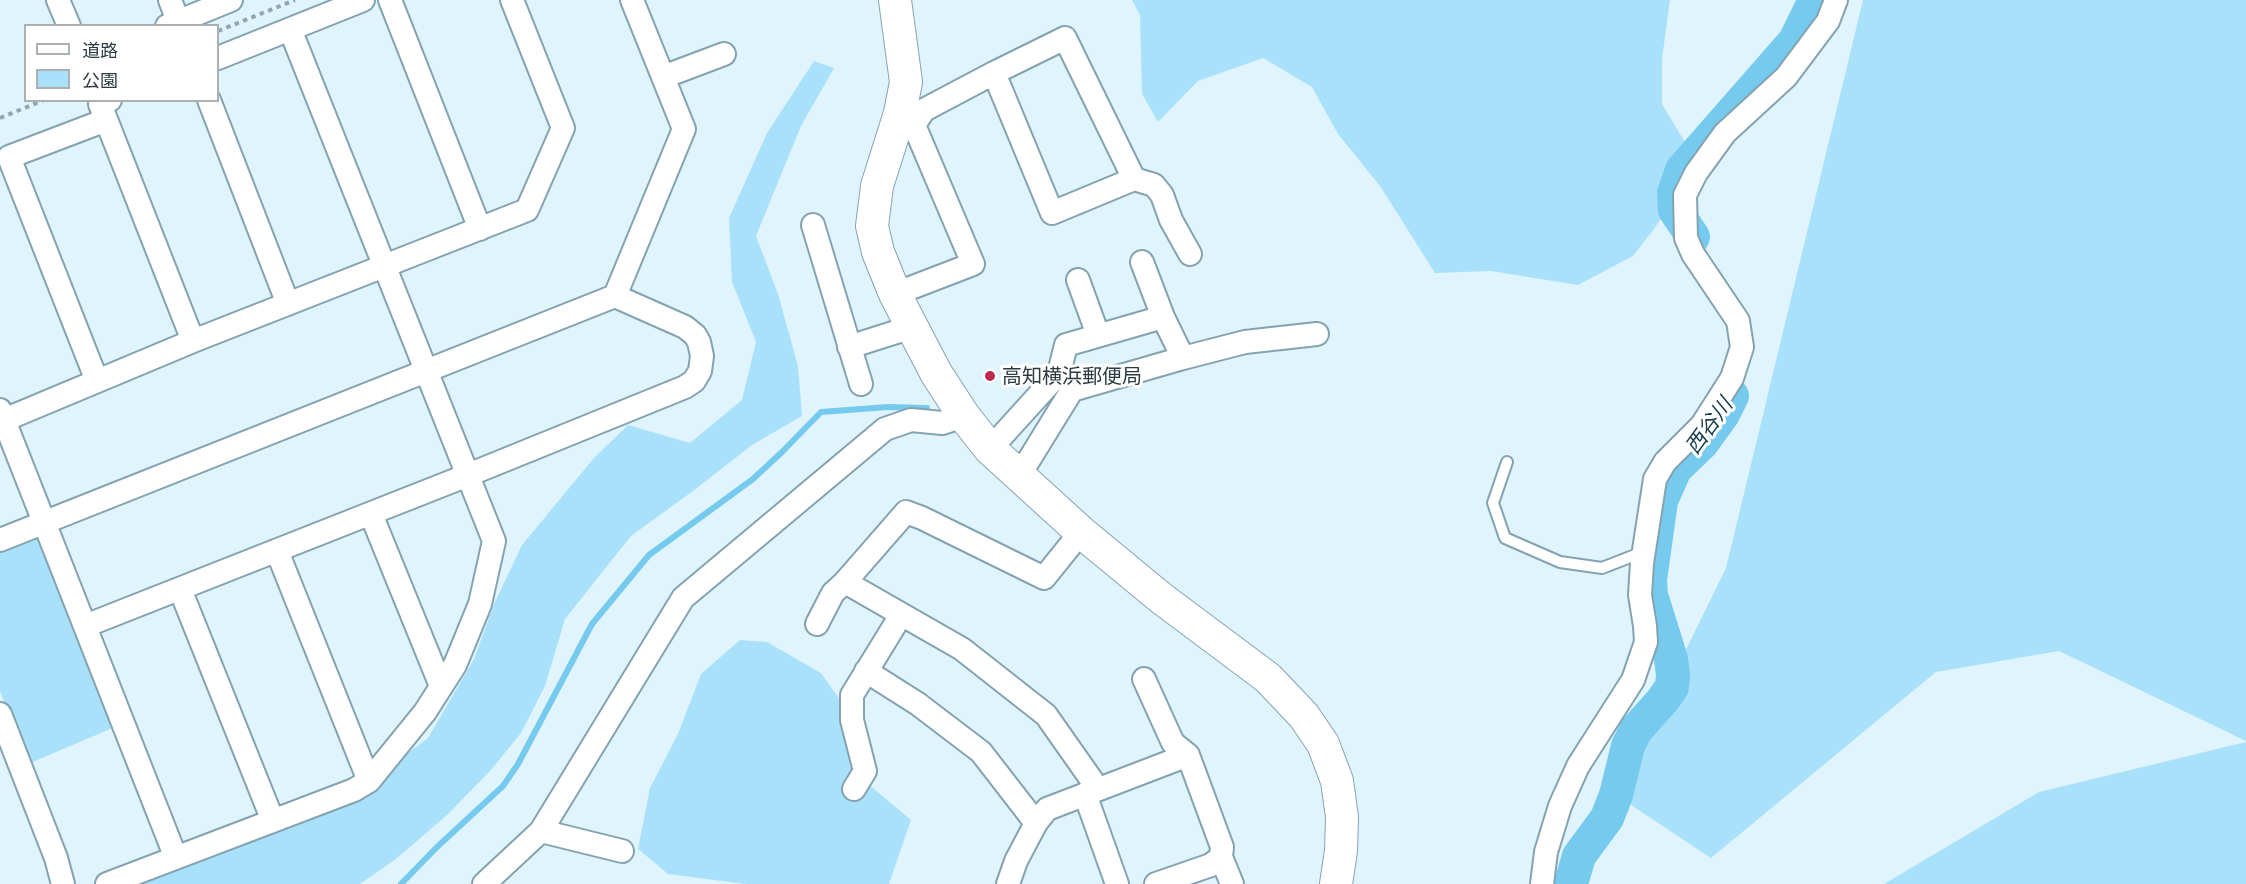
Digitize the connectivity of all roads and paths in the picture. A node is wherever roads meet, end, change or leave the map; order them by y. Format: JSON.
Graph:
{"nodes":[{"id":1,"x":58,"y":0,"type":"edge"},
{"id":2,"x":231,"y":0,"type":"edge"},
{"id":3,"x":295,"y":0,"type":"edge"},
{"id":4,"x":363,"y":0,"type":"edge"},
{"id":5,"x":390,"y":0,"type":"edge"},
{"id":6,"x":512,"y":0,"type":"edge"},
{"id":7,"x":632,"y":0,"type":"edge"},
{"id":8,"x":896,"y":0,"type":"edge"},
{"id":9,"x":1836,"y":0,"type":"edge"},
{"id":10,"x":172,"y":15,"type":"edge"},
{"id":11,"x":68,"y":24,"type":"edge"},
{"id":12,"x":290,"y":29,"type":"junction"},
{"id":13,"x":219,"y":31,"type":"edge"},
{"id":14,"x":724,"y":54,"type":"dead end"},
{"id":15,"x":219,"y":58,"type":"edge"},
{"id":16,"x":994,"y":73,"type":"junction"},
{"id":17,"x":663,"y":77,"type":"junction"},
{"id":18,"x":39,"y":102,"type":"edge"},
{"id":19,"x":210,"y":102,"type":"edge"},
{"id":20,"x":108,"y":110,"type":"edge"},
{"id":21,"x":0,"y":118,"type":"edge"},
{"id":22,"x":907,"y":119,"type":"junction"},
{"id":23,"x":1134,"y":179,"type":"junction"},
{"id":24,"x":813,"y":225,"type":"dead end"},
{"id":25,"x":480,"y":229,"type":"junction"},
{"id":26,"x":1190,"y":254,"type":"dead end"},
{"id":27,"x":1142,"y":262,"type":"dead end"},
{"id":28,"x":385,"y":266,"type":"junction"},
{"id":29,"x":1078,"y":280,"type":"dead end"},
{"id":30,"x":895,"y":294,"type":"junction"},
{"id":31,"x":615,"y":296,"type":"junction"},
{"id":32,"x":288,"y":304,"type":"junction"},
{"id":33,"x":1163,"y":317,"type":"junction"},
{"id":34,"x":912,"y":327,"type":"junction"},
{"id":35,"x":1317,"y":334,"type":"dead end"},
{"id":36,"x":1098,"y":335,"type":"junction"},
{"id":37,"x":193,"y":341,"type":"junction"},
{"id":38,"x":849,"y":347,"type":"junction"},
{"id":39,"x":1183,"y":358,"type":"junction"},
{"id":40,"x":426,"y":370,"type":"junction"},
{"id":41,"x":97,"y":381,"type":"junction"},
{"id":42,"x":861,"y":384,"type":"dead end"},
{"id":43,"x":2,"y":415,"type":"edge"},
{"id":44,"x":964,"y":416,"type":"junction"},
{"id":45,"x":990,"y":449,"type":"junction"},
{"id":46,"x":1507,"y":462,"type":"dead end"},
{"id":47,"x":468,"y":475,"type":"junction"},
{"id":48,"x":1019,"y":476,"type":"junction"},
{"id":49,"x":370,"y":514,"type":"junction"},
{"id":50,"x":44,"y":523,"type":"junction"},
{"id":51,"x":1081,"y":532,"type":"junction"},
{"id":52,"x":0,"y":540,"type":"edge"},
{"id":53,"x":277,"y":551,"type":"junction"},
{"id":54,"x":1644,"y":552,"type":"junction"},
{"id":55,"x":845,"y":582,"type":"junction"},
{"id":56,"x":180,"y":589,"type":"junction"},
{"id":57,"x":901,"y":615,"type":"junction"},
{"id":58,"x":817,"y":624,"type":"dead end"},
{"id":59,"x":85,"y":626,"type":"junction"},
{"id":60,"x":866,"y":671,"type":"junction"},
{"id":61,"x":1144,"y":678,"type":"dead end"},
{"id":62,"x":441,"y":686,"type":"junction"},
{"id":63,"x":0,"y":714,"type":"edge"},
{"id":64,"x":1188,"y":755,"type":"junction"},
{"id":65,"x":369,"y":781,"type":"junction"},
{"id":66,"x":854,"y":789,"type":"dead end"},
{"id":67,"x":1091,"y":792,"type":"junction"},
{"id":68,"x":273,"y":821,"type":"junction"},
{"id":69,"x":1036,"y":823,"type":"junction"},
{"id":70,"x":541,"y":831,"type":"junction"},
{"id":71,"x":622,"y":851,"type":"dead end"},
{"id":72,"x":1221,"y":857,"type":"junction"},
{"id":73,"x":56,"y":858,"type":"junction"},
{"id":74,"x":176,"y":858,"type":"junction"},
{"id":75,"x":50,"y":884,"type":"edge"},
{"id":76,"x":63,"y":884,"type":"edge"},
{"id":77,"x":108,"y":884,"type":"edge"},
{"id":78,"x":484,"y":884,"type":"edge"},
{"id":79,"x":1008,"y":884,"type":"edge"},
{"id":80,"x":1117,"y":884,"type":"edge"},
{"id":81,"x":1156,"y":884,"type":"edge"},
{"id":82,"x":1232,"y":884,"type":"edge"},
{"id":83,"x":1336,"y":884,"type":"edge"},
{"id":84,"x":1542,"y":884,"type":"edge"}],
"edges":[{"from":1,"to":11,"type":"street"},
{"from":2,"to":10,"type":"street"},
{"from":3,"to":13,"type":"path"},
{"from":4,"to":12,"type":"street"},
{"from":5,"to":25,"type":"street"},
{"from":6,"to":25,"type":"street"},
{"from":7,"to":17,"type":"street"},
{"from":8,"to":22,"type":"street"},
{"from":9,"to":54,"type":"street"},
{"from":12,"to":15,"type":"street"},
{"from":12,"to":28,"type":"street"},
{"from":14,"to":17,"type":"street"},
{"from":16,"to":22,"type":"street"},
{"from":16,"to":23,"type":"street"},
{"from":16,"to":23,"type":"street"},
{"from":17,"to":31,"type":"street"},
{"from":18,"to":21,"type":"path"},
{"from":19,"to":32,"type":"street"},
{"from":20,"to":37,"type":"street"},
{"from":20,"to":41,"type":"street"},
{"from":22,"to":30,"type":"street"},
{"from":22,"to":30,"type":"street"},
{"from":23,"to":26,"type":"street"},
{"from":24,"to":38,"type":"street"},
{"from":25,"to":28,"type":"street"},
{"from":27,"to":33,"type":"street"},
{"from":28,"to":32,"type":"street"},
{"from":28,"to":40,"type":"street"},
{"from":29,"to":36,"type":"street"},
{"from":30,"to":34,"type":"street"},
{"from":31,"to":40,"type":"street"},
{"from":31,"to":47,"type":"street"},
{"from":32,"to":37,"type":"street"},
{"from":33,"to":36,"type":"street"},
{"from":33,"to":39,"type":"street"},
{"from":34,"to":38,"type":"street"},
{"from":34,"to":44,"type":"street"},
{"from":35,"to":39,"type":"street"},
{"from":36,"to":45,"type":"street"},
{"from":37,"to":41,"type":"street"},
{"from":38,"to":42,"type":"street"},
{"from":39,"to":48,"type":"street"},
{"from":40,"to":47,"type":"street"},
{"from":40,"to":50,"type":"street"},
{"from":41,"to":43,"type":"street"},
{"from":43,"to":50,"type":"street"},
{"from":44,"to":45,"type":"street"},
{"from":44,"to":70,"type":"street"},
{"from":45,"to":48,"type":"street"},
{"from":46,"to":54,"type":"lane"},
{"from":47,"to":49,"type":"street"},
{"from":47,"to":62,"type":"street"},
{"from":48,"to":51,"type":"street"},
{"from":49,"to":53,"type":"street"},
{"from":49,"to":62,"type":"street"},
{"from":50,"to":52,"type":"street"},
{"from":50,"to":59,"type":"street"},
{"from":51,"to":55,"type":"street"},
{"from":51,"to":83,"type":"street"},
{"from":53,"to":56,"type":"street"},
{"from":53,"to":65,"type":"street"},
{"from":54,"to":84,"type":"street"},
{"from":55,"to":57,"type":"street"},
{"from":55,"to":58,"type":"street"},
{"from":56,"to":59,"type":"street"},
{"from":56,"to":68,"type":"street"},
{"from":57,"to":60,"type":"street"},
{"from":57,"to":67,"type":"street"},
{"from":59,"to":74,"type":"street"},
{"from":60,"to":66,"type":"street"},
{"from":60,"to":69,"type":"street"},
{"from":61,"to":64,"type":"street"},
{"from":62,"to":65,"type":"street"},
{"from":63,"to":73,"type":"street"},
{"from":64,"to":67,"type":"street"},
{"from":64,"to":72,"type":"street"},
{"from":65,"to":68,"type":"street"},
{"from":67,"to":69,"type":"street"},
{"from":67,"to":80,"type":"street"},
{"from":68,"to":74,"type":"street"},
{"from":69,"to":79,"type":"street"},
{"from":70,"to":71,"type":"street"},
{"from":70,"to":78,"type":"street"},
{"from":72,"to":81,"type":"street"},
{"from":72,"to":82,"type":"street"},
{"from":73,"to":75,"type":"street"},
{"from":73,"to":76,"type":"street"},
{"from":74,"to":77,"type":"street"}]}
